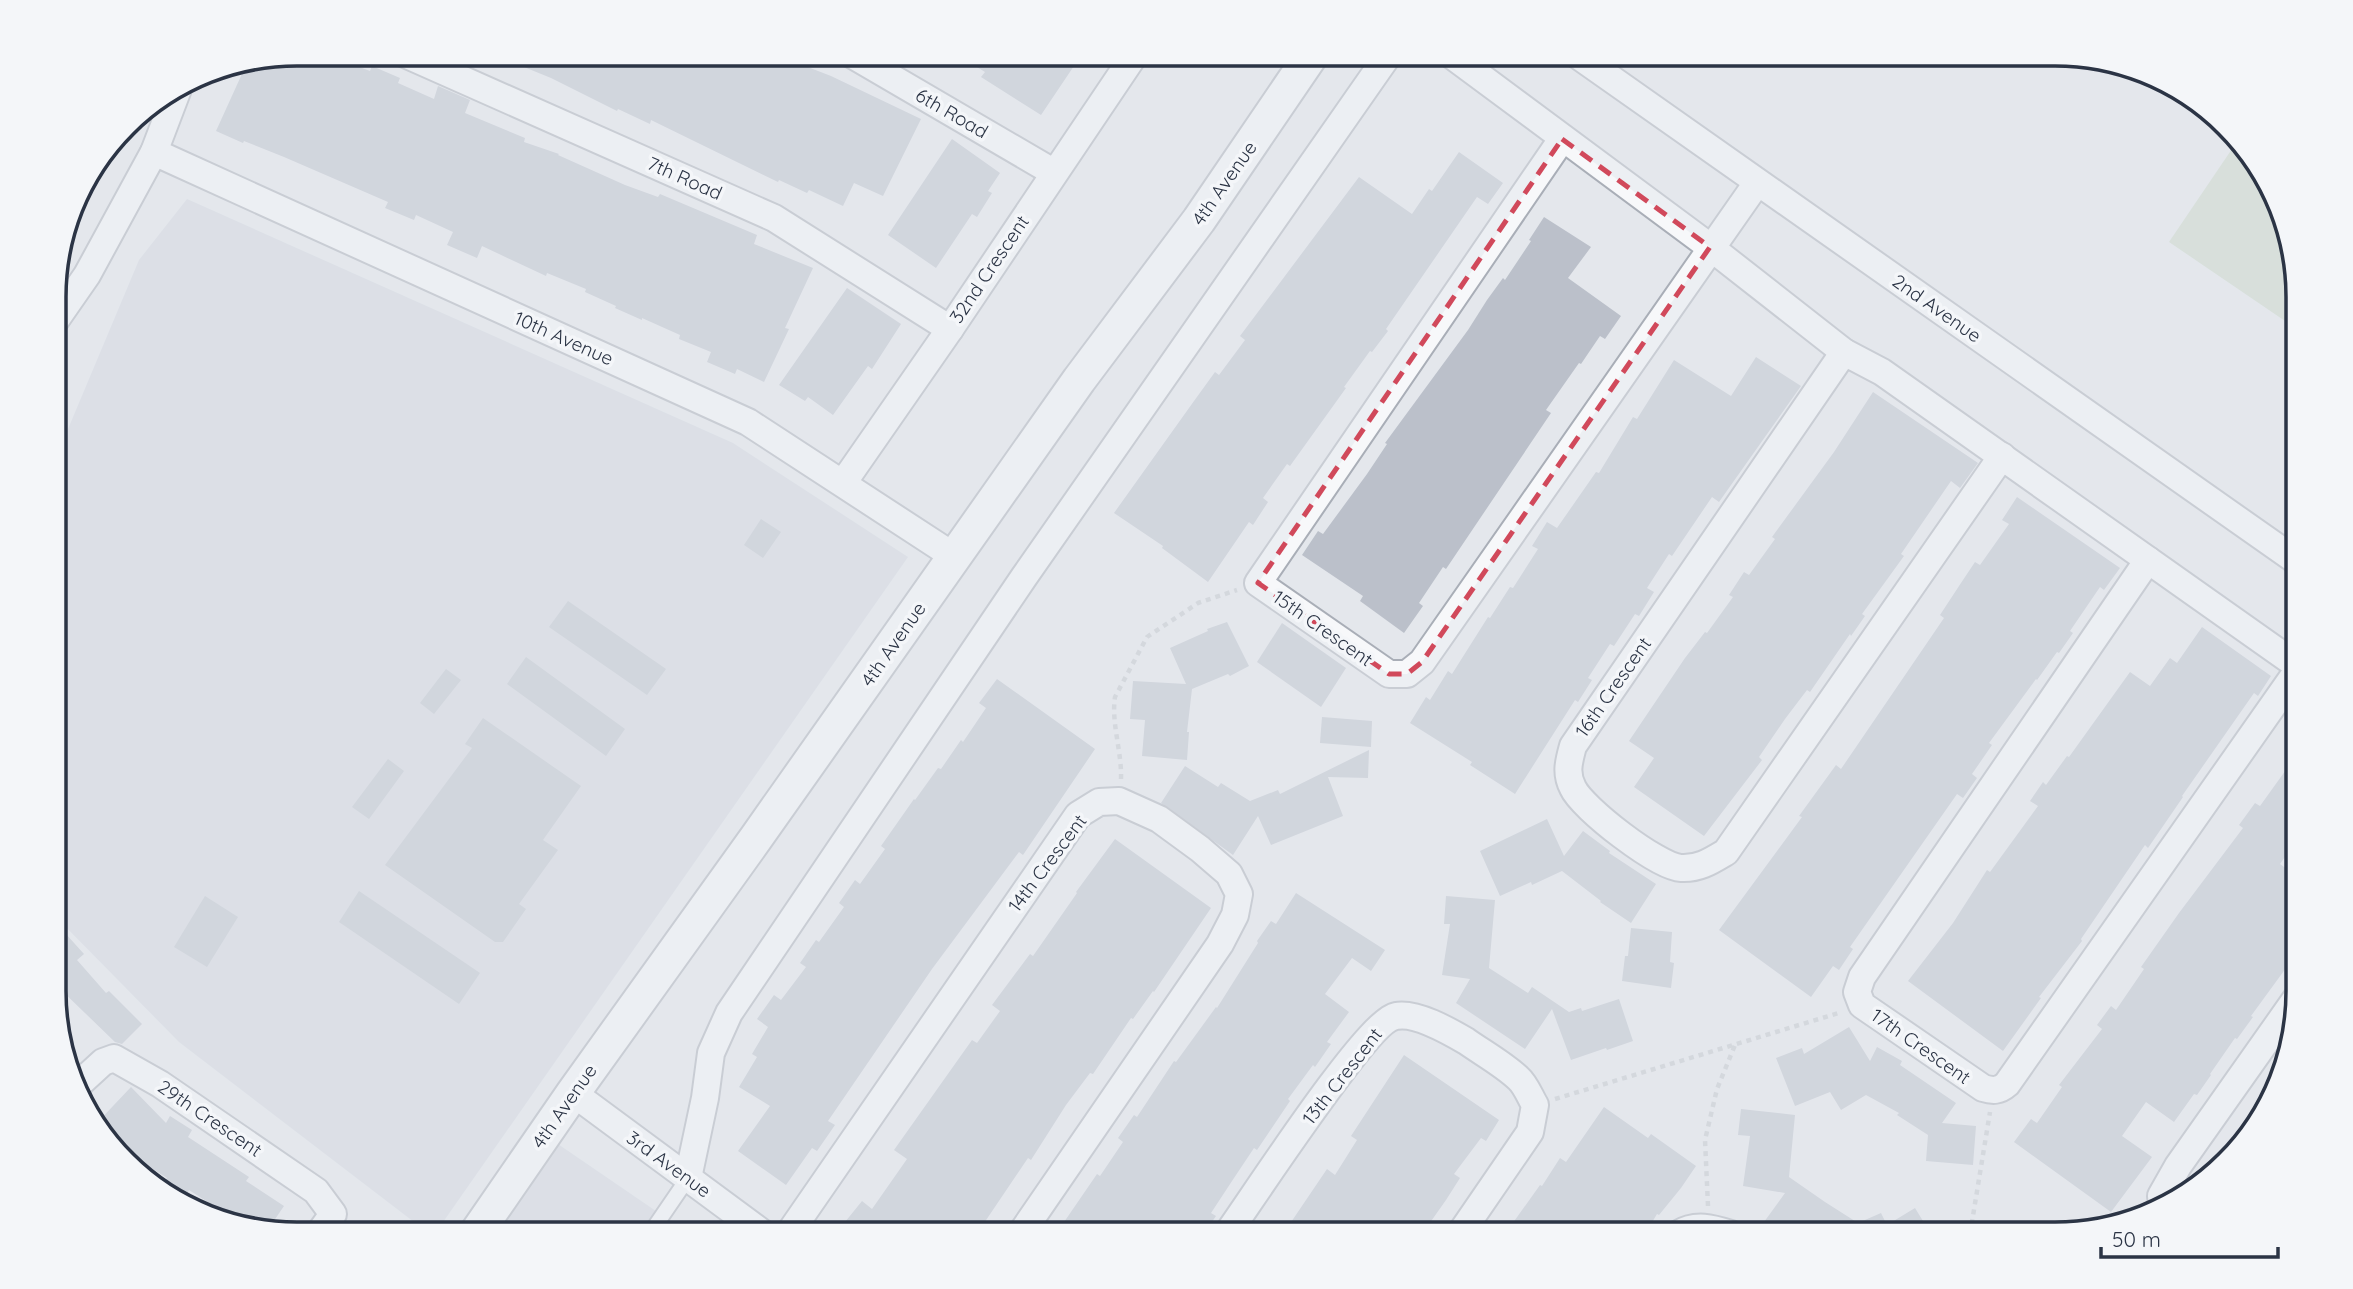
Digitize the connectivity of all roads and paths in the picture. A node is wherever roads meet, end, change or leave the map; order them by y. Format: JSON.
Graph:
{"nodes":[{"id":1,"x":1304,"y":66,"type":"edge"},
{"id":2,"x":1380,"y":66,"type":"edge"},
{"id":3,"x":1466,"y":66,"type":"edge"},
{"id":4,"x":1593,"y":66,"type":"edge"},
{"id":5,"x":434,"y":67,"type":"edge"},
{"id":6,"x":873,"y":67,"type":"edge"},
{"id":7,"x":1126,"y":67,"type":"edge"},
{"id":8,"x":172,"y":103,"type":"edge"},
{"id":9,"x":1562,"y":139,"type":"junction"},
{"id":10,"x":154,"y":152,"type":"junction"},
{"id":11,"x":1053,"y":172,"type":"junction"},
{"id":12,"x":1756,"y":183,"type":"junction"},
{"id":13,"x":1710,"y":247,"type":"junction"},
{"id":14,"x":67,"y":304,"type":"edge"},
{"id":15,"x":950,"y":329,"type":"junction"},
{"id":16,"x":1844,"y":352,"type":"junction"},
{"id":17,"x":2002,"y":457,"type":"junction"},
{"id":18,"x":842,"y":483,"type":"junction"},
{"id":19,"x":2286,"y":553,"type":"edge"},
{"id":20,"x":956,"y":557,"type":"junction"},
{"id":21,"x":2148,"y":560,"type":"junction"},
{"id":22,"x":1258,"y":583,"type":"junction"},
{"id":23,"x":2286,"y":659,"type":"edge"},
{"id":24,"x":2286,"y":685,"type":"edge"},
{"id":25,"x":1119,"y":801,"type":"junction"},
{"id":26,"x":1862,"y":1005,"type":"junction"},
{"id":27,"x":2285,"y":1014,"type":"edge"},
{"id":28,"x":1735,"y":1045,"type":"junction"},
{"id":29,"x":84,"y":1080,"type":"edge"},
{"id":30,"x":1993,"y":1091,"type":"junction"},
{"id":31,"x":573,"y":1093,"type":"junction"},
{"id":32,"x":1535,"y":1105,"type":"junction"},
{"id":33,"x":688,"y":1178,"type":"junction"},
{"id":34,"x":2161,"y":1197,"type":"edge"},
{"id":35,"x":326,"y":1222,"type":"edge"},
{"id":36,"x":484,"y":1222,"type":"edge"},
{"id":37,"x":658,"y":1222,"type":"edge"},
{"id":38,"x":747,"y":1222,"type":"edge"},
{"id":39,"x":797,"y":1222,"type":"edge"},
{"id":40,"x":1029,"y":1222,"type":"edge"},
{"id":41,"x":1235,"y":1222,"type":"edge"},
{"id":42,"x":1468,"y":1222,"type":"edge"},
{"id":43,"x":1719,"y":1222,"type":"edge"},
{"id":44,"x":1972,"y":1222,"type":"edge"}],
"edges":[{"from":1,"to":20,"type":"street","name":"4th Avenue"},
{"from":2,"to":33,"type":"street"},
{"from":3,"to":9,"type":"street"},
{"from":4,"to":12,"type":"street","name":"2nd Avenue"},
{"from":5,"to":15,"type":"street","name":"7th Road"},
{"from":6,"to":11,"type":"street","name":"6th Road"},
{"from":7,"to":11,"type":"street","name":"32nd Crescent"},
{"from":8,"to":10,"type":"street"},
{"from":9,"to":13,"type":"street"},
{"from":9,"to":22,"type":"street","name":"15th Crescent"},
{"from":10,"to":14,"type":"street"},
{"from":10,"to":18,"type":"street","name":"10th Avenue"},
{"from":11,"to":15,"type":"street","name":"32nd Crescent"},
{"from":12,"to":13,"type":"street","name":"15th Crescent"},
{"from":12,"to":19,"type":"street","name":"2nd Avenue"},
{"from":13,"to":16,"type":"street"},
{"from":13,"to":22,"type":"street","name":"15th Crescent"},
{"from":15,"to":18,"type":"street","name":"32nd Crescent"},
{"from":16,"to":17,"type":"street"},
{"from":16,"to":17,"type":"street","name":"16th Crescent"},
{"from":17,"to":21,"type":"street"},
{"from":18,"to":20,"type":"street","name":"10th Avenue"},
{"from":20,"to":31,"type":"street","name":"4th Avenue"},
{"from":21,"to":23,"type":"street"},
{"from":21,"to":26,"type":"street","name":"17th Crescent"},
{"from":22,"to":25,"type":"path"},
{"from":24,"to":30,"type":"street","name":"17th Crescent"},
{"from":25,"to":39,"type":"street","name":"14th Crescent"},
{"from":25,"to":40,"type":"street"},
{"from":26,"to":28,"type":"path"},
{"from":26,"to":30,"type":"street","name":"17th Crescent"},
{"from":27,"to":34,"type":"street"},
{"from":28,"to":32,"type":"path"},
{"from":28,"to":43,"type":"path"},
{"from":29,"to":35,"type":"street","name":"29th Crescent"},
{"from":30,"to":44,"type":"path"},
{"from":31,"to":33,"type":"street","name":"3rd Avenue"},
{"from":31,"to":36,"type":"street","name":"4th Avenue"},
{"from":32,"to":41,"type":"street","name":"13th Crescent"},
{"from":32,"to":42,"type":"street"},
{"from":33,"to":37,"type":"lane"},
{"from":33,"to":38,"type":"street","name":"3rd Avenue"}]}
